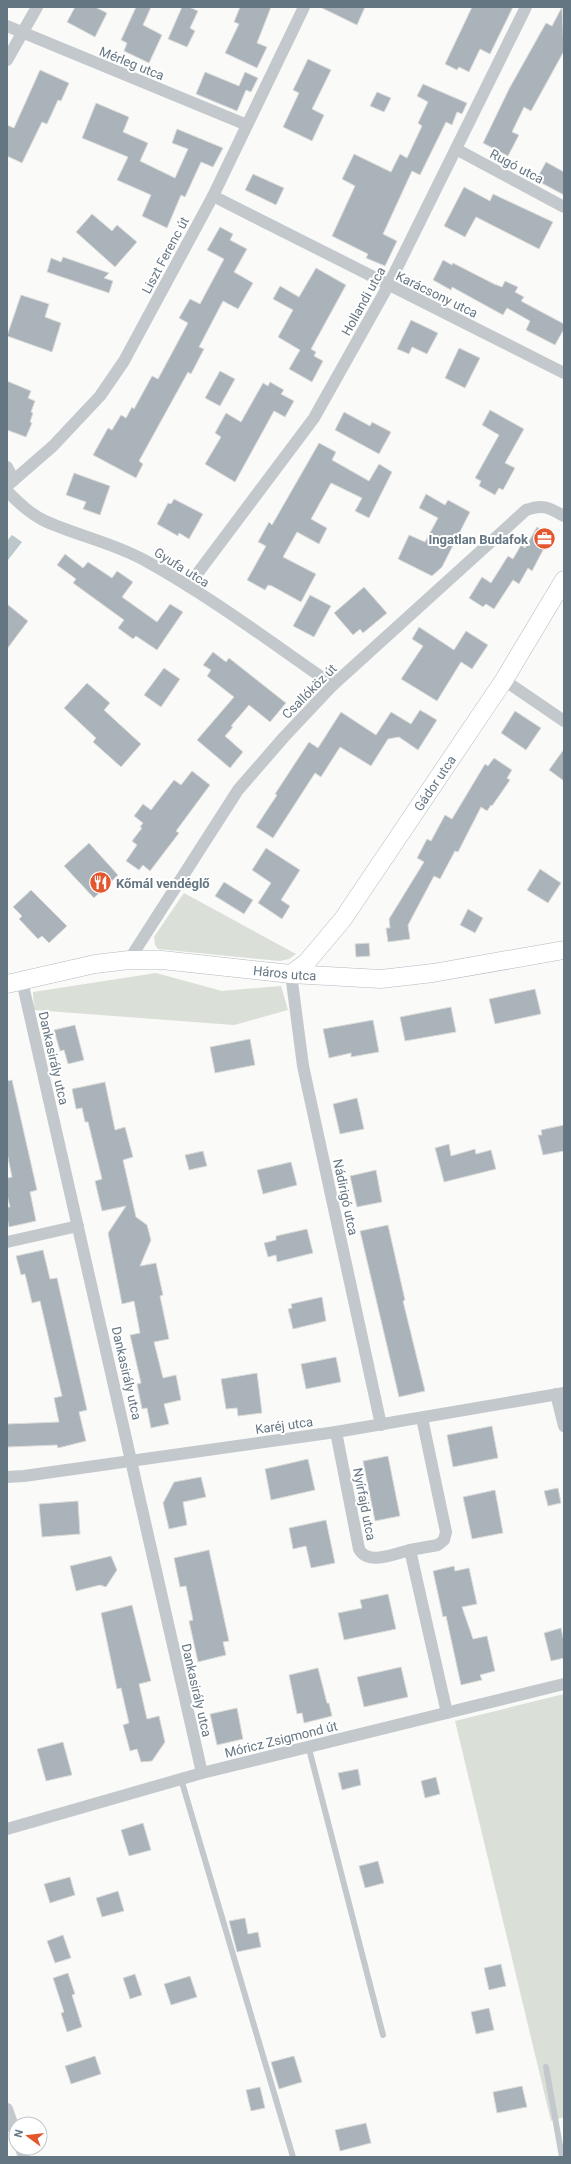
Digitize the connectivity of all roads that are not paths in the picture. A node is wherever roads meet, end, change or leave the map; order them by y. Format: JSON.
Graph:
{"nodes":[{"id":1,"x":36,"y":7,"type":"edge"},
{"id":2,"x":304,"y":7,"type":"edge"},
{"id":3,"x":526,"y":7,"type":"edge"},
{"id":4,"x":7,"y":26,"type":"edge"},
{"id":5,"x":22,"y":32,"type":"junction"},
{"id":6,"x":7,"y":60,"type":"edge"},
{"id":7,"x":247,"y":126,"type":"junction"},
{"id":8,"x":456,"y":149,"type":"junction"},
{"id":9,"x":213,"y":196,"type":"junction"},
{"id":10,"x":564,"y":207,"type":"edge"},
{"id":11,"x":388,"y":286,"type":"junction"},
{"id":12,"x":564,"y":372,"type":"edge"},
{"id":13,"x":7,"y":467,"type":"edge"},
{"id":14,"x":11,"y":483,"type":"edge"},
{"id":15,"x":7,"y":491,"type":"edge"},
{"id":16,"x":564,"y":516,"type":"edge"},
{"id":17,"x":564,"y":580,"type":"edge"},
{"id":18,"x":188,"y":586,"type":"junction"},
{"id":19,"x":504,"y":680,"type":"junction"},
{"id":20,"x":333,"y":686,"type":"junction"},
{"id":21,"x":564,"y":721,"type":"edge"},
{"id":22,"x":563,"y":953,"type":"edge"},
{"id":23,"x":129,"y":960,"type":"junction"},
{"id":24,"x":291,"y":974,"type":"junction"},
{"id":25,"x":15,"y":982,"type":"edge"},
{"id":26,"x":78,"y":1226,"type":"junction"},
{"id":27,"x":7,"y":1242,"type":"edge"},
{"id":28,"x":560,"y":1394,"type":"edge"},
{"id":29,"x":422,"y":1418,"type":"junction"},
{"id":30,"x":381,"y":1425,"type":"junction"},
{"id":31,"x":564,"y":1426,"type":"edge"},
{"id":32,"x":336,"y":1432,"type":"junction"},
{"id":33,"x":132,"y":1460,"type":"junction"},
{"id":34,"x":7,"y":1477,"type":"edge"},
{"id":35,"x":410,"y":1550,"type":"junction"},
{"id":36,"x":564,"y":1684,"type":"edge"},
{"id":37,"x":447,"y":1713,"type":"junction"},
{"id":38,"x":308,"y":1746,"type":"junction"},
{"id":39,"x":202,"y":1773,"type":"junction"},
{"id":40,"x":181,"y":1779,"type":"junction"},
{"id":41,"x":7,"y":1829,"type":"edge"},
{"id":42,"x":383,"y":2035,"type":"dead end"},
{"id":43,"x":546,"y":2067,"type":"dead end"},
{"id":44,"x":293,"y":2157,"type":"edge"},
{"id":45,"x":562,"y":2157,"type":"edge"}],
"edges":[{"from":1,"to":5,"type":"street"},
{"from":2,"to":7,"type":"street","name":"Liszt Ferenc út"},
{"from":3,"to":8,"type":"street","name":"Hollandi utca"},
{"from":4,"to":5,"type":"street","name":"Mérleg utca"},
{"from":5,"to":6,"type":"street"},
{"from":5,"to":7,"type":"street","name":"Mérleg utca"},
{"from":7,"to":9,"type":"street","name":"Liszt Ferenc út"},
{"from":8,"to":10,"type":"street","name":"Rugó utca"},
{"from":8,"to":11,"type":"street","name":"Hollandi utca"},
{"from":9,"to":11,"type":"street","name":"Karácsony utca"},
{"from":9,"to":14,"type":"street","name":"Liszt Ferenc út"},
{"from":11,"to":12,"type":"street","name":"Karácsony utca"},
{"from":11,"to":18,"type":"street","name":"Hollandi utca"},
{"from":13,"to":14,"type":"street"},
{"from":15,"to":18,"type":"street","name":"Gyufa utca"},
{"from":16,"to":20,"type":"street","name":"Csallóköz út"},
{"from":17,"to":19,"type":"street","name":"Gádor utca"},
{"from":18,"to":20,"type":"street","name":"Gyufa utca"},
{"from":19,"to":21,"type":"street"},
{"from":19,"to":24,"type":"street","name":"Gádor utca"},
{"from":20,"to":23,"type":"street","name":"Csallóköz út"},
{"from":22,"to":24,"type":"street","name":"Háros utca"},
{"from":23,"to":24,"type":"street","name":"Háros utca"},
{"from":23,"to":25,"type":"street","name":"Háros utca"},
{"from":24,"to":30,"type":"street","name":"Nádirigó utca"},
{"from":25,"to":26,"type":"street","name":"Dankasirály utca"},
{"from":26,"to":27,"type":"street"},
{"from":26,"to":33,"type":"street","name":"Dankasirály utca"},
{"from":28,"to":29,"type":"street","name":"Karéj utca"},
{"from":28,"to":31,"type":"street"},
{"from":29,"to":30,"type":"street","name":"Karéj utca"},
{"from":29,"to":35,"type":"street","name":"Nyírfajd utca"},
{"from":30,"to":32,"type":"street","name":"Karéj utca"},
{"from":32,"to":33,"type":"street","name":"Karéj utca"},
{"from":32,"to":35,"type":"street","name":"Nyírfajd utca"},
{"from":33,"to":34,"type":"street","name":"Karéj utca"},
{"from":33,"to":39,"type":"street","name":"Dankasirály utca"},
{"from":35,"to":37,"type":"street"},
{"from":36,"to":37,"type":"street","name":"Móricz Zsigmond út"},
{"from":37,"to":38,"type":"street","name":"Móricz Zsigmond út"},
{"from":38,"to":39,"type":"street","name":"Móricz Zsigmond út"},
{"from":38,"to":42,"type":"lane"},
{"from":39,"to":40,"type":"street","name":"Móricz Zsigmond út"},
{"from":40,"to":41,"type":"street","name":"Móricz Zsigmond út"},
{"from":40,"to":44,"type":"lane"},
{"from":43,"to":45,"type":"lane"}]}
